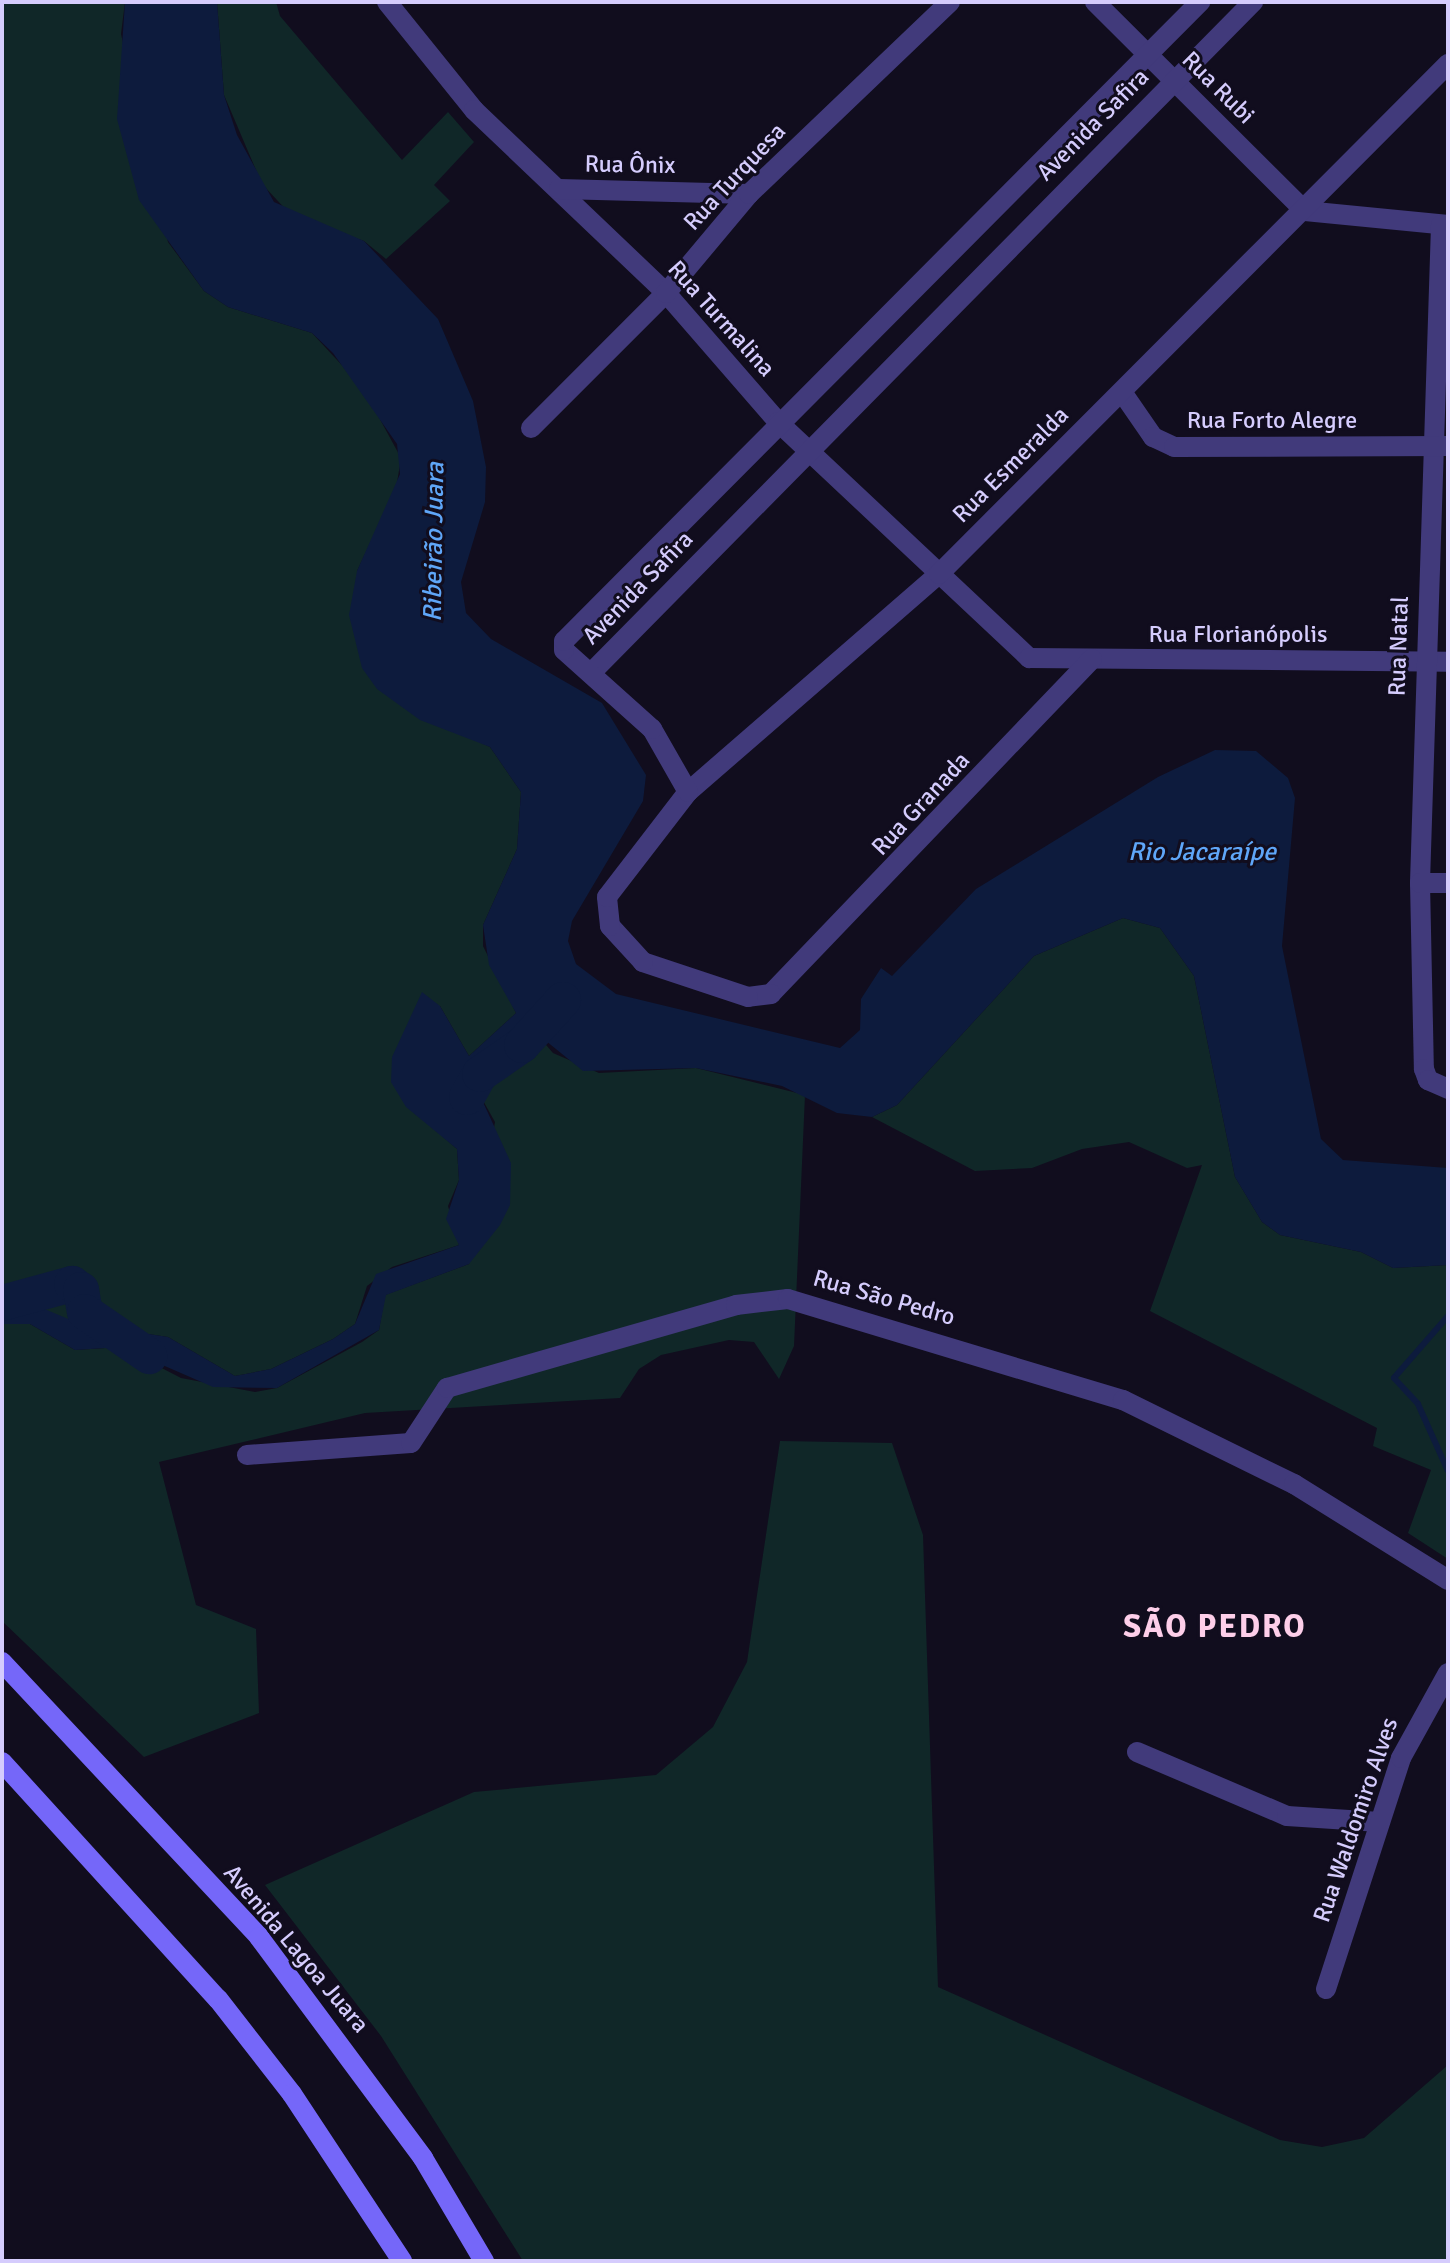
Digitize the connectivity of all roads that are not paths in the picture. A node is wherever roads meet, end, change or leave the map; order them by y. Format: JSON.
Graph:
{"nodes":[{"id":1,"x":387,"y":2,"type":"edge"},
{"id":2,"x":950,"y":2,"type":"edge"},
{"id":3,"x":1095,"y":2,"type":"edge"},
{"id":4,"x":1200,"y":2,"type":"edge"},
{"id":5,"x":1253,"y":2,"type":"edge"},
{"id":6,"x":1147,"y":54,"type":"junction"},
{"id":7,"x":1448,"y":64,"type":"edge"},
{"id":8,"x":1174,"y":80,"type":"junction"},
{"id":9,"x":559,"y":189,"type":"junction"},
{"id":10,"x":749,"y":194,"type":"junction"},
{"id":11,"x":1305,"y":211,"type":"junction"},
{"id":12,"x":1444,"y":225,"type":"edge"},
{"id":13,"x":666,"y":293,"type":"junction"},
{"id":14,"x":1122,"y":392,"type":"junction"},
{"id":15,"x":778,"y":422,"type":"junction"},
{"id":16,"x":531,"y":428,"type":"dead end"},
{"id":17,"x":1440,"y":446,"type":"edge"},
{"id":18,"x":808,"y":451,"type":"junction"},
{"id":19,"x":939,"y":574,"type":"junction"},
{"id":20,"x":1029,"y":658,"type":"joint"},
{"id":21,"x":1092,"y":659,"type":"junction"},
{"id":22,"x":1425,"y":662,"type":"junction"},
{"id":23,"x":1448,"y":662,"type":"edge"},
{"id":24,"x":591,"y":673,"type":"junction"},
{"id":25,"x":688,"y":792,"type":"junction"},
{"id":26,"x":1420,"y":883,"type":"junction"},
{"id":27,"x":1448,"y":883,"type":"edge"},
{"id":28,"x":607,"y":897,"type":"joint"},
{"id":29,"x":1448,"y":1089,"type":"edge"},
{"id":30,"x":247,"y":1455,"type":"dead end"},
{"id":31,"x":1448,"y":1580,"type":"edge"},
{"id":32,"x":2,"y":1662,"type":"edge"},
{"id":33,"x":1448,"y":1673,"type":"edge"},
{"id":34,"x":1137,"y":1752,"type":"dead end"},
{"id":35,"x":2,"y":1762,"type":"edge"},
{"id":36,"x":1380,"y":1822,"type":"junction"},
{"id":37,"x":1326,"y":1989,"type":"dead end"},
{"id":38,"x":402,"y":2261,"type":"edge"},
{"id":39,"x":484,"y":2261,"type":"edge"}],
"edges":[{"from":1,"to":9,"type":"street","name":"Rua Turmalina"},
{"from":2,"to":10,"type":"street","name":"Rua Turquesa"},
{"from":3,"to":6,"type":"street","name":"Rua Rubi"},
{"from":4,"to":6,"type":"street","name":"Avenida Safira"},
{"from":5,"to":8,"type":"street","name":"Avenida Safira"},
{"from":6,"to":8,"type":"street","name":"Rua Rubi"},
{"from":6,"to":15,"type":"street","name":"Avenida Safira"},
{"from":7,"to":11,"type":"street","name":"Rua Esmeralda"},
{"from":8,"to":11,"type":"street","name":"Rua Rubi"},
{"from":8,"to":18,"type":"street","name":"Avenida Safira"},
{"from":9,"to":10,"type":"street","name":"Rua Ônix"},
{"from":9,"to":13,"type":"street","name":"Rua Turmalina"},
{"from":10,"to":13,"type":"street","name":"Rua Turquesa"},
{"from":11,"to":12,"type":"street"},
{"from":11,"to":14,"type":"street","name":"Rua Esmeralda"},
{"from":12,"to":17,"type":"street","name":"Rua Natal"},
{"from":13,"to":15,"type":"street","name":"Rua Turmalina"},
{"from":13,"to":16,"type":"street","name":"Rua Turquesa"},
{"from":14,"to":17,"type":"street","name":"Rua Forto Alegre"},
{"from":14,"to":19,"type":"street","name":"Rua Esmeralda"},
{"from":15,"to":18,"type":"street","name":"Rua Turmalina"},
{"from":15,"to":24,"type":"street","name":"Avenida Safira"},
{"from":17,"to":22,"type":"street","name":"Rua Natal"},
{"from":18,"to":19,"type":"street","name":"Rua Turmalina"},
{"from":18,"to":24,"type":"street","name":"Avenida Safira"},
{"from":19,"to":20,"type":"street","name":"Rua Turmalina"},
{"from":19,"to":25,"type":"street","name":"Rua Esmeralda"},
{"from":20,"to":21,"type":"street","name":"Rua Florianópolis"},
{"from":21,"to":22,"type":"street","name":"Rua Florianópolis"},
{"from":21,"to":28,"type":"street","name":"Rua Granada"},
{"from":22,"to":23,"type":"street","name":"Rua Florianópolis"},
{"from":22,"to":26,"type":"street","name":"Rua Natal"},
{"from":24,"to":25,"type":"street"},
{"from":25,"to":28,"type":"street","name":"Rua Esmeralda"},
{"from":26,"to":27,"type":"street"},
{"from":26,"to":29,"type":"street","name":"Rua Natal"},
{"from":30,"to":31,"type":"street","name":"Rua São Pedro"},
{"from":32,"to":39,"type":"main road","name":"Avenida Lagoa Juara"},
{"from":33,"to":36,"type":"street","name":"Rua Waldomiro Alves"},
{"from":34,"to":36,"type":"street"},
{"from":35,"to":38,"type":"main road"},
{"from":36,"to":37,"type":"street","name":"Rua Waldomiro Alves"}]}
